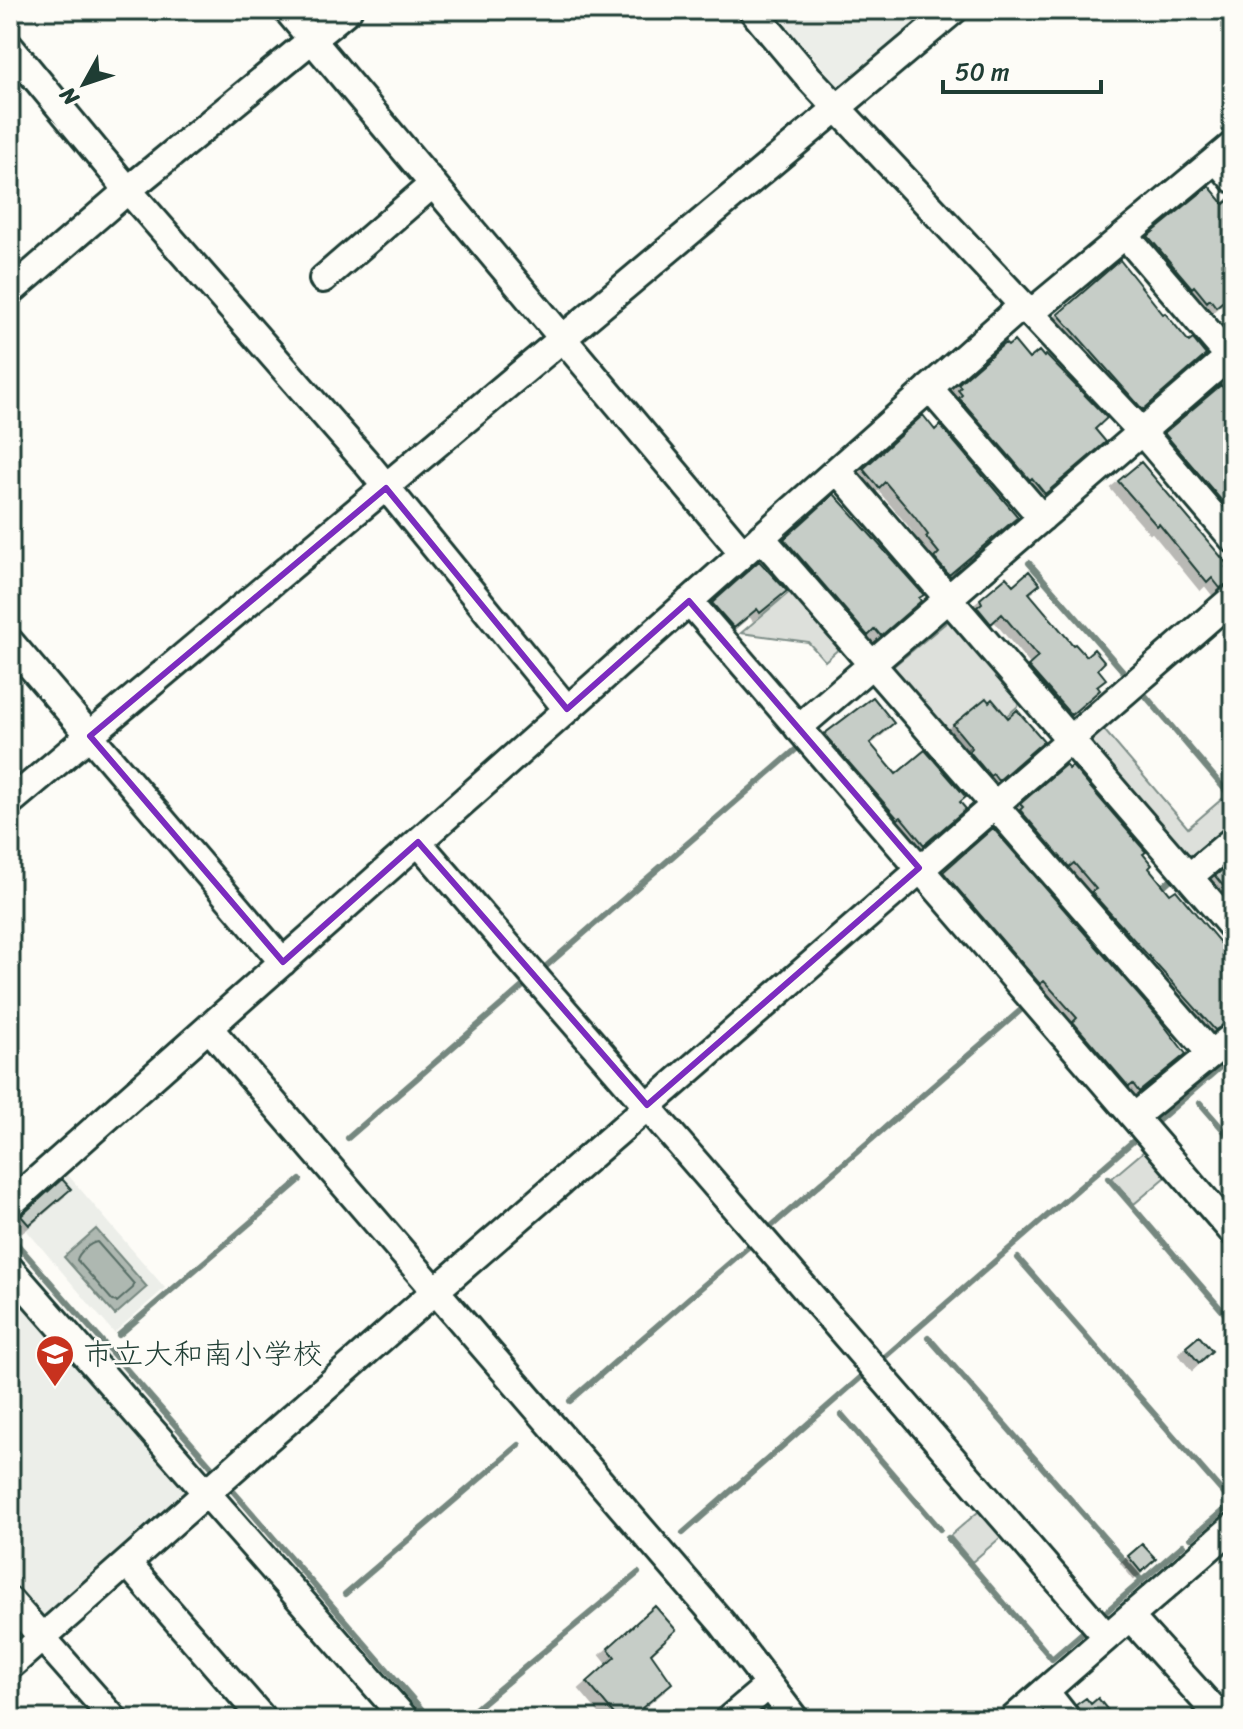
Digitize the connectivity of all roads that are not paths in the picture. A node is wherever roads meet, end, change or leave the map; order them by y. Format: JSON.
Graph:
{"nodes":[{"id":1,"x":287,"y":10,"type":"edge"},
{"id":2,"x":348,"y":10,"type":"edge"},
{"id":3,"x":752,"y":10,"type":"edge"},
{"id":4,"x":954,"y":10,"type":"edge"},
{"id":5,"x":312,"y":40,"type":"junction"},
{"id":6,"x":10,"y":47,"type":"edge"},
{"id":7,"x":19,"y":77,"type":"edge"},
{"id":8,"x":838,"y":109,"type":"junction"},
{"id":9,"x":1227,"y":161,"type":"edge"},
{"id":10,"x":433,"y":184,"type":"junction"},
{"id":11,"x":128,"y":190,"type":"junction"},
{"id":12,"x":1125,"y":235,"type":"junction"},
{"id":13,"x":323,"y":279,"type":"dead end"},
{"id":14,"x":10,"y":292,"type":"edge"},
{"id":15,"x":1027,"y":309,"type":"junction"},
{"id":16,"x":563,"y":340,"type":"junction"},
{"id":17,"x":1232,"y":357,"type":"edge"},
{"id":18,"x":929,"y":388,"type":"junction"},
{"id":19,"x":1142,"y":432,"type":"junction"},
{"id":20,"x":837,"y":470,"type":"junction"},
{"id":21,"x":386,"y":488,"type":"junction"},
{"id":22,"x":1042,"y":518,"type":"junction"},
{"id":23,"x":1233,"y":539,"type":"edge"},
{"id":24,"x":752,"y":545,"type":"junction"},
{"id":25,"x":1233,"y":598,"type":"edge"},
{"id":26,"x":948,"y":599,"type":"junction"},
{"id":27,"x":689,"y":601,"type":"junction"},
{"id":28,"x":10,"y":642,"type":"edge"},
{"id":29,"x":872,"y":664,"type":"junction"},
{"id":30,"x":567,"y":709,"type":"junction"},
{"id":31,"x":798,"y":728,"type":"junction"},
{"id":32,"x":90,"y":736,"type":"junction"},
{"id":33,"x":1070,"y":739,"type":"junction"},
{"id":34,"x":10,"y":802,"type":"edge"},
{"id":35,"x":994,"y":804,"type":"junction"},
{"id":36,"x":1233,"y":840,"type":"edge"},
{"id":37,"x":418,"y":842,"type":"junction"},
{"id":38,"x":919,"y":868,"type":"junction"},
{"id":39,"x":1189,"y":877,"type":"junction"},
{"id":40,"x":1233,"y":928,"type":"edge"},
{"id":41,"x":283,"y":962,"type":"junction"},
{"id":42,"x":209,"y":1028,"type":"junction"},
{"id":43,"x":1233,"y":1036,"type":"edge"},
{"id":44,"x":1211,"y":1054,"type":"junction"},
{"id":45,"x":647,"y":1105,"type":"junction"},
{"id":46,"x":1142,"y":1126,"type":"junction"},
{"id":47,"x":10,"y":1204,"type":"edge"},
{"id":48,"x":1233,"y":1232,"type":"edge"},
{"id":49,"x":10,"y":1269,"type":"edge"},
{"id":50,"x":434,"y":1292,"type":"junction"},
{"id":51,"x":217,"y":1482,"type":"junction"},
{"id":52,"x":1233,"y":1527,"type":"edge"},
{"id":53,"x":127,"y":1563,"type":"junction"},
{"id":54,"x":10,"y":1601,"type":"edge"},
{"id":55,"x":1130,"y":1617,"type":"junction"},
{"id":56,"x":1107,"y":1637,"type":"junction"},
{"id":57,"x":44,"y":1638,"type":"junction"},
{"id":58,"x":10,"y":1666,"type":"edge"},
{"id":59,"x":769,"y":1685,"type":"junction"},
{"id":60,"x":1045,"y":1691,"type":"junction"},
{"id":61,"x":114,"y":1719,"type":"edge"},
{"id":62,"x":263,"y":1719,"type":"edge"},
{"id":63,"x":405,"y":1719,"type":"edge"},
{"id":64,"x":729,"y":1719,"type":"edge"},
{"id":65,"x":795,"y":1719,"type":"edge"},
{"id":66,"x":1013,"y":1719,"type":"edge"},
{"id":67,"x":1067,"y":1719,"type":"edge"},
{"id":68,"x":1222,"y":1719,"type":"edge"}],
"edges":[{"from":1,"to":5,"type":"street"},
{"from":2,"to":5,"type":"street"},
{"from":3,"to":8,"type":"street"},
{"from":4,"to":8,"type":"street"},
{"from":5,"to":10,"type":"street"},
{"from":5,"to":11,"type":"street"},
{"from":6,"to":7,"type":"street"},
{"from":7,"to":11,"type":"street"},
{"from":8,"to":15,"type":"street"},
{"from":8,"to":16,"type":"street"},
{"from":9,"to":12,"type":"street"},
{"from":10,"to":13,"type":"street"},
{"from":10,"to":16,"type":"street"},
{"from":11,"to":14,"type":"street"},
{"from":11,"to":21,"type":"street"},
{"from":12,"to":15,"type":"street"},
{"from":12,"to":17,"type":"street"},
{"from":15,"to":18,"type":"street"},
{"from":15,"to":19,"type":"street"},
{"from":16,"to":21,"type":"street"},
{"from":16,"to":24,"type":"street"},
{"from":17,"to":19,"type":"street"},
{"from":18,"to":20,"type":"street"},
{"from":18,"to":22,"type":"street"},
{"from":19,"to":22,"type":"street"},
{"from":19,"to":23,"type":"street"},
{"from":20,"to":24,"type":"street"},
{"from":20,"to":26,"type":"street"},
{"from":21,"to":30,"type":"street"},
{"from":21,"to":32,"type":"street"},
{"from":22,"to":26,"type":"street"},
{"from":24,"to":27,"type":"street"},
{"from":24,"to":29,"type":"street"},
{"from":25,"to":33,"type":"street"},
{"from":26,"to":29,"type":"street"},
{"from":26,"to":33,"type":"street"},
{"from":27,"to":30,"type":"street"},
{"from":27,"to":31,"type":"street"},
{"from":28,"to":32,"type":"street"},
{"from":29,"to":31,"type":"street"},
{"from":29,"to":35,"type":"street"},
{"from":30,"to":37,"type":"street"},
{"from":31,"to":38,"type":"street"},
{"from":32,"to":34,"type":"street"},
{"from":32,"to":41,"type":"street"},
{"from":33,"to":35,"type":"street"},
{"from":33,"to":39,"type":"street"},
{"from":35,"to":38,"type":"street"},
{"from":35,"to":44,"type":"street"},
{"from":36,"to":39,"type":"street"},
{"from":37,"to":41,"type":"street"},
{"from":37,"to":45,"type":"street"},
{"from":38,"to":45,"type":"street"},
{"from":38,"to":46,"type":"street"},
{"from":39,"to":40,"type":"street"},
{"from":41,"to":42,"type":"street"},
{"from":42,"to":47,"type":"street"},
{"from":42,"to":50,"type":"street"},
{"from":43,"to":44,"type":"street"},
{"from":44,"to":46,"type":"street"},
{"from":45,"to":50,"type":"street"},
{"from":45,"to":56,"type":"street"},
{"from":46,"to":48,"type":"street"},
{"from":49,"to":51,"type":"street"},
{"from":50,"to":51,"type":"street"},
{"from":50,"to":59,"type":"street"},
{"from":51,"to":53,"type":"street"},
{"from":51,"to":63,"type":"street"},
{"from":52,"to":55,"type":"street"},
{"from":53,"to":57,"type":"street"},
{"from":53,"to":62,"type":"street"},
{"from":54,"to":57,"type":"street"},
{"from":55,"to":56,"type":"street"},
{"from":55,"to":68,"type":"street"},
{"from":56,"to":60,"type":"street"},
{"from":57,"to":58,"type":"street"},
{"from":57,"to":61,"type":"street"},
{"from":59,"to":64,"type":"street"},
{"from":59,"to":65,"type":"street"},
{"from":60,"to":66,"type":"street"},
{"from":60,"to":67,"type":"street"}]}
